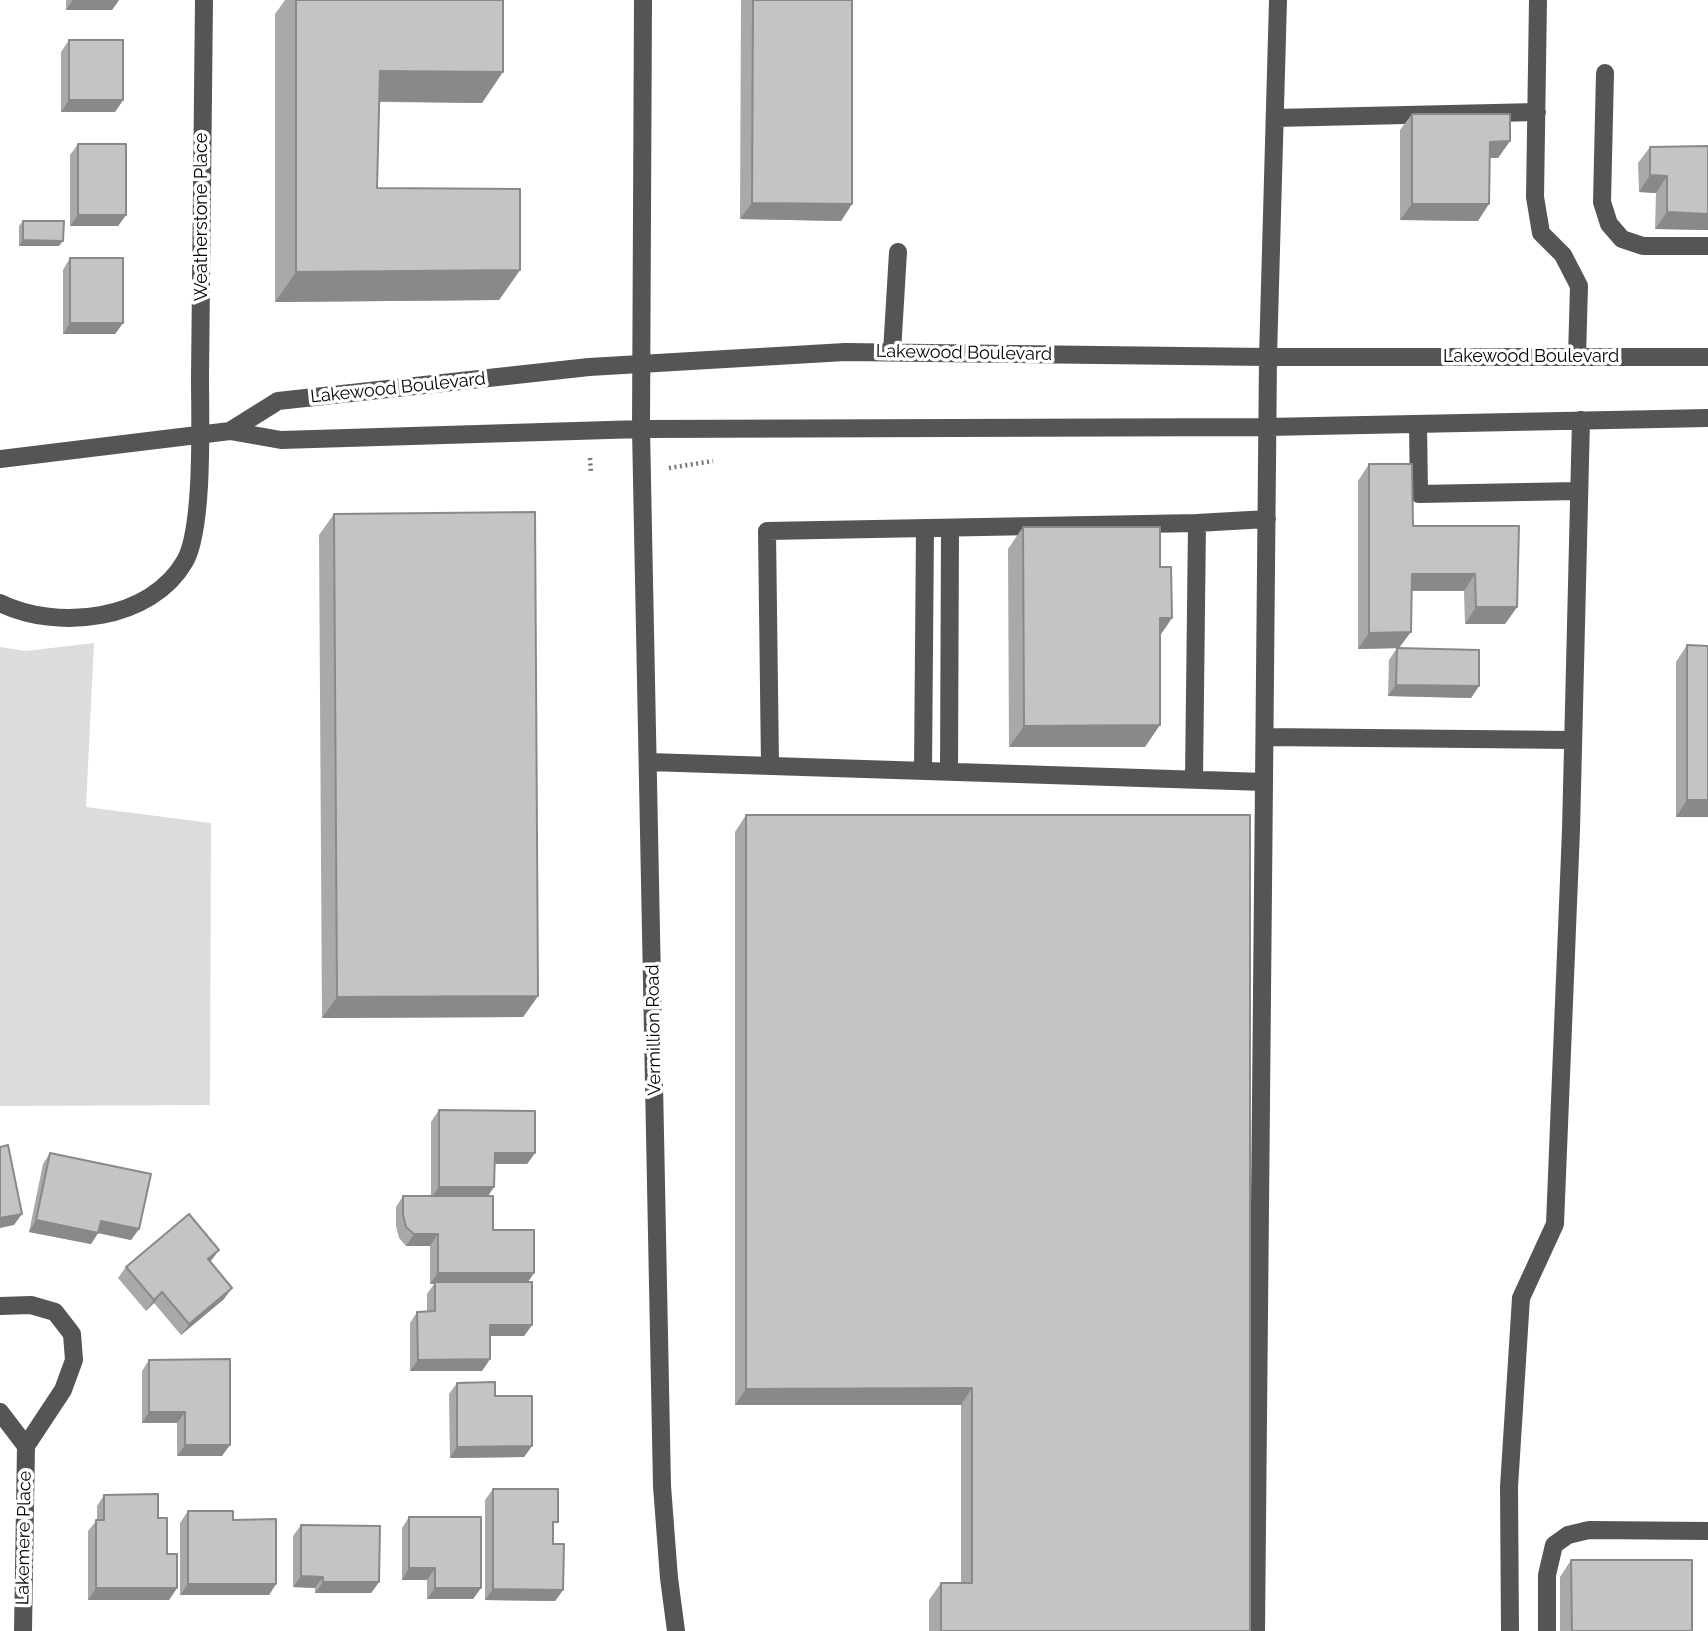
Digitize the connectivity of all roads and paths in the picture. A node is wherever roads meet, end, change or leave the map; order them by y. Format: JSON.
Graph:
{"nodes":[{"id":1,"x":204,"y":0,"type":"edge"},
{"id":2,"x":643,"y":0,"type":"edge"},
{"id":3,"x":1278,"y":0,"type":"edge"},
{"id":4,"x":1538,"y":0,"type":"edge"},
{"id":5,"x":1605,"y":73,"type":"dead end"},
{"id":6,"x":1537,"y":112,"type":"junction"},
{"id":7,"x":1275,"y":118,"type":"junction"},
{"id":8,"x":1708,"y":246,"type":"edge"},
{"id":9,"x":898,"y":252,"type":"dead end"},
{"id":10,"x":892,"y":352,"type":"junction"},
{"id":11,"x":1268,"y":357,"type":"junction"},
{"id":12,"x":1577,"y":357,"type":"junction"},
{"id":13,"x":1708,"y":357,"type":"edge"},
{"id":14,"x":642,"y":363,"type":"junction"},
{"id":15,"x":1708,"y":418,"type":"edge"},
{"id":16,"x":1581,"y":420,"type":"junction"},
{"id":17,"x":1418,"y":424,"type":"junction"},
{"id":18,"x":1267,"y":427,"type":"junction"},
{"id":19,"x":641,"y":429,"type":"junction"},
{"id":20,"x":230,"y":431,"type":"junction"},
{"id":21,"x":200,"y":435,"type":"junction"},
{"id":22,"x":0,"y":459,"type":"edge"},
{"id":23,"x":713,"y":461,"type":"dead end"},
{"id":24,"x":642,"y":472,"type":"junction"},
{"id":25,"x":1578,"y":491,"type":"junction"},
{"id":26,"x":1267,"y":519,"type":"junction"},
{"id":27,"x":1198,"y":523,"type":"junction"},
{"id":28,"x":925,"y":528,"type":"junction"},
{"id":29,"x":950,"y":528,"type":"junction"},
{"id":30,"x":0,"y":603,"type":"edge"},
{"id":31,"x":1265,"y":737,"type":"junction"},
{"id":32,"x":1573,"y":740,"type":"junction"},
{"id":33,"x":649,"y":762,"type":"junction"},
{"id":34,"x":770,"y":765,"type":"junction"},
{"id":35,"x":923,"y":770,"type":"junction"},
{"id":36,"x":949,"y":771,"type":"junction"},
{"id":37,"x":1194,"y":779,"type":"junction"},
{"id":38,"x":1264,"y":782,"type":"junction"},
{"id":39,"x":0,"y":1306,"type":"edge"},
{"id":40,"x":0,"y":1412,"type":"edge"},
{"id":41,"x":26,"y":1446,"type":"junction"},
{"id":42,"x":1708,"y":1531,"type":"edge"},
{"id":43,"x":23,"y":1631,"type":"edge"},
{"id":44,"x":676,"y":1631,"type":"edge"},
{"id":45,"x":1256,"y":1631,"type":"edge"},
{"id":46,"x":1510,"y":1631,"type":"edge"},
{"id":47,"x":1547,"y":1631,"type":"edge"}],
"edges":[{"from":1,"to":21,"type":"street","name":"Weatherstone Place"},
{"from":2,"to":14,"type":"street"},
{"from":3,"to":7,"type":"street"},
{"from":4,"to":6,"type":"street"},
{"from":5,"to":8,"type":"street"},
{"from":6,"to":7,"type":"street"},
{"from":6,"to":12,"type":"street"},
{"from":7,"to":11,"type":"street"},
{"from":9,"to":10,"type":"street"},
{"from":10,"to":11,"type":"street","name":"Lakewood Boulevard"},
{"from":10,"to":14,"type":"street","name":"Lakewood Boulevard"},
{"from":11,"to":12,"type":"street","name":"Lakewood Boulevard"},
{"from":11,"to":18,"type":"street"},
{"from":12,"to":13,"type":"street","name":"Lakewood Boulevard"},
{"from":14,"to":19,"type":"street"},
{"from":14,"to":20,"type":"street","name":"Lakewood Boulevard"},
{"from":15,"to":16,"type":"street","name":"Lakewood Boulevard"},
{"from":16,"to":17,"type":"street","name":"Lakewood Boulevard"},
{"from":16,"to":25,"type":"street"},
{"from":17,"to":18,"type":"street","name":"Lakewood Boulevard"},
{"from":17,"to":25,"type":"street"},
{"from":18,"to":19,"type":"street","name":"Lakewood Boulevard"},
{"from":18,"to":26,"type":"street"},
{"from":19,"to":20,"type":"street","name":"Lakewood Boulevard"},
{"from":19,"to":24,"type":"street","name":"Vermillion Road"},
{"from":20,"to":21,"type":"street","name":"Lakewood Boulevard"},
{"from":21,"to":22,"type":"street","name":"Lakewood Boulevard"},
{"from":21,"to":30,"type":"street","name":"Weatherstone Place"},
{"from":23,"to":24,"type":"path"},
{"from":24,"to":33,"type":"street","name":"Vermillion Road"},
{"from":25,"to":32,"type":"street"},
{"from":26,"to":27,"type":"street"},
{"from":26,"to":31,"type":"street"},
{"from":27,"to":29,"type":"street"},
{"from":27,"to":37,"type":"street"},
{"from":28,"to":29,"type":"street"},
{"from":28,"to":34,"type":"street"},
{"from":28,"to":35,"type":"street"},
{"from":29,"to":36,"type":"street"},
{"from":31,"to":32,"type":"street"},
{"from":31,"to":38,"type":"street"},
{"from":32,"to":46,"type":"street"},
{"from":33,"to":34,"type":"street"},
{"from":33,"to":44,"type":"street","name":"Vermillion Road"},
{"from":34,"to":35,"type":"street"},
{"from":35,"to":36,"type":"street"},
{"from":36,"to":37,"type":"street"},
{"from":37,"to":38,"type":"street"},
{"from":38,"to":45,"type":"street"},
{"from":39,"to":41,"type":"street","name":"Lakemere Place"},
{"from":40,"to":41,"type":"street","name":"Lakemere Place"},
{"from":41,"to":43,"type":"street","name":"Lakemere Place"},
{"from":42,"to":47,"type":"street"}]}
